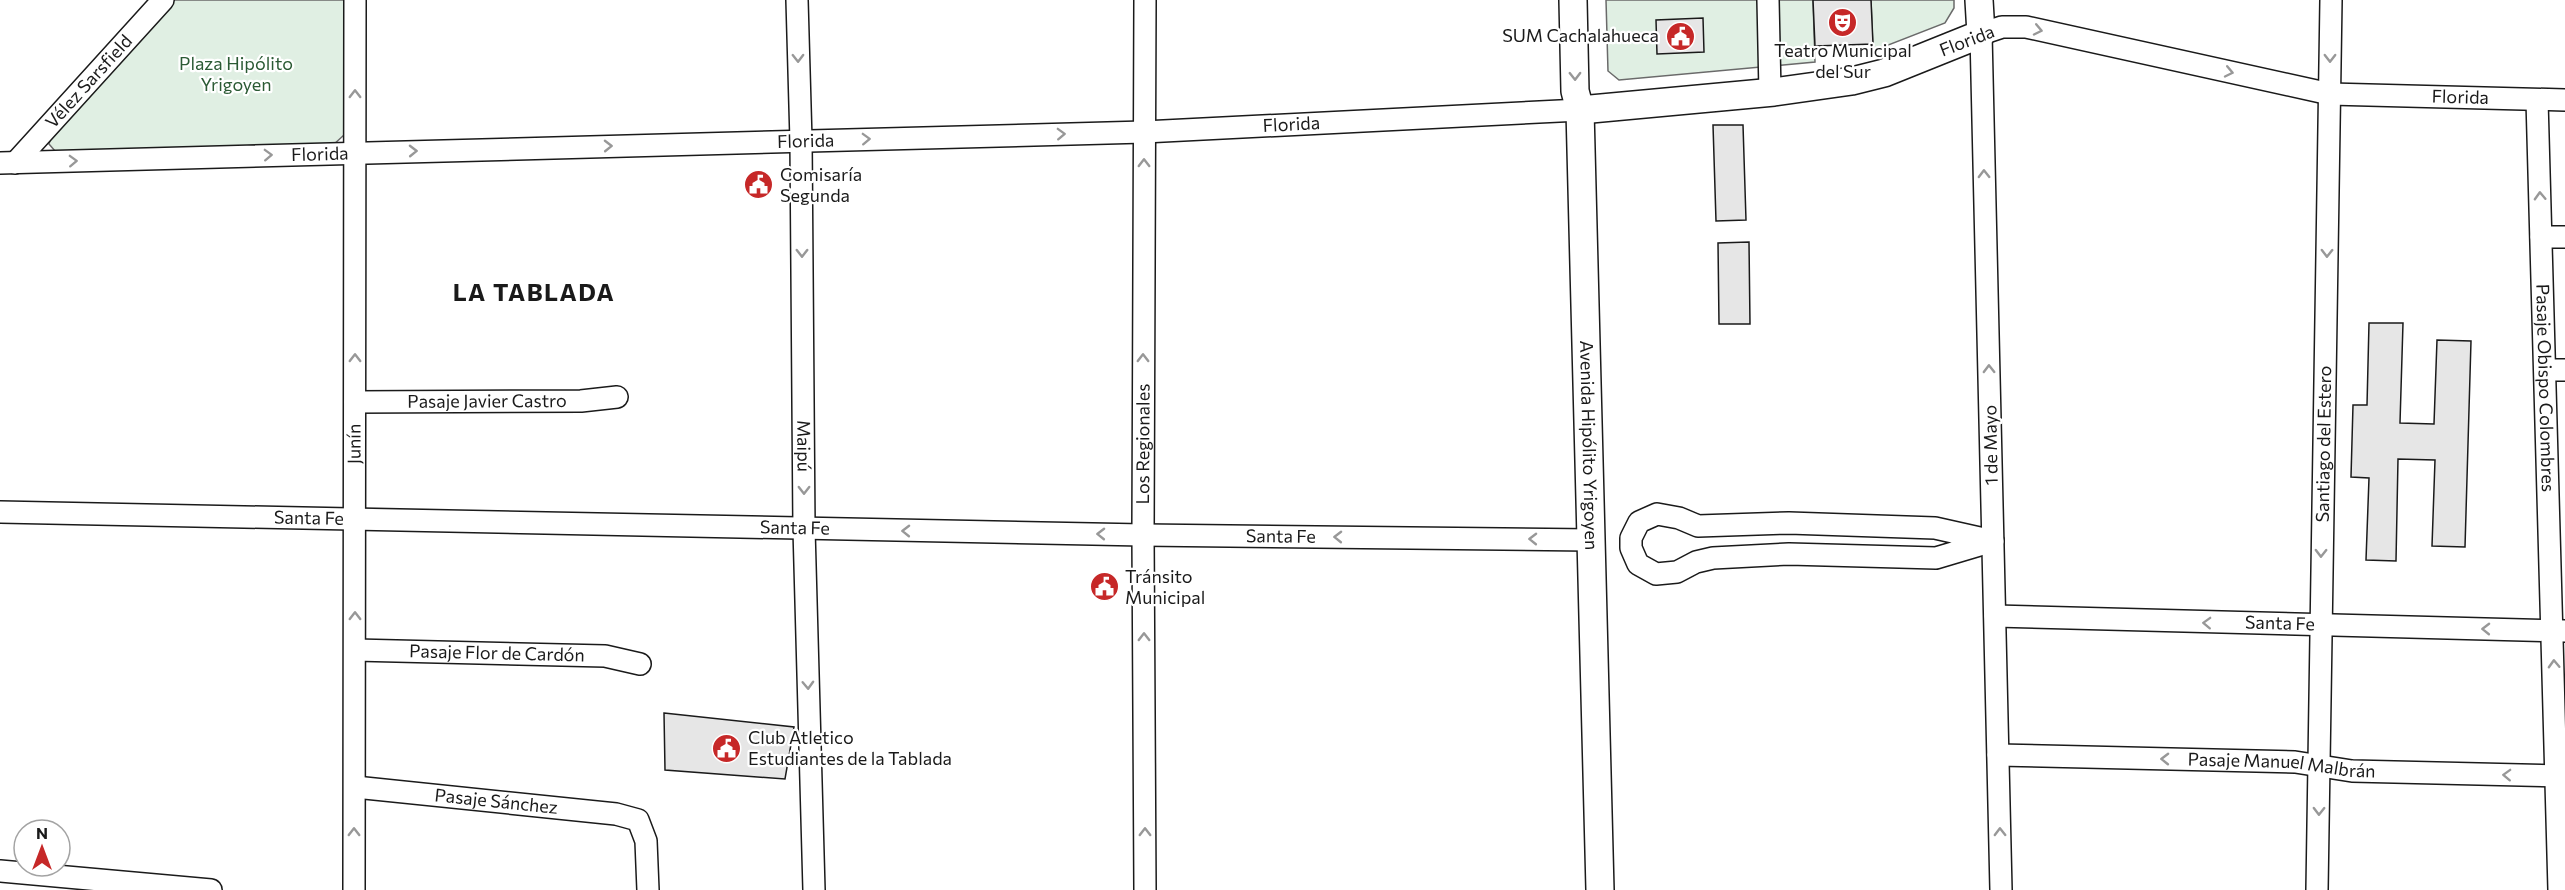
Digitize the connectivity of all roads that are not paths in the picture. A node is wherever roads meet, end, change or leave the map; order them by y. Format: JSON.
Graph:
{"nodes":[{"id":1,"x":163,"y":0,"type":"edge"},
{"id":2,"x":355,"y":0,"type":"edge"},
{"id":3,"x":797,"y":0,"type":"edge"},
{"id":4,"x":1145,"y":0,"type":"edge"},
{"id":5,"x":1573,"y":0,"type":"edge"},
{"id":6,"x":1768,"y":0,"type":"edge"},
{"id":7,"x":1980,"y":0,"type":"edge"},
{"id":8,"x":2331,"y":0,"type":"edge"},
{"id":9,"x":1981,"y":34,"type":"junction"},
{"id":10,"x":1770,"y":92,"type":"junction"},
{"id":11,"x":2330,"y":94,"type":"junction"},
{"id":12,"x":2537,"y":100,"type":"junction"},
{"id":13,"x":2565,"y":100,"type":"edge"},
{"id":14,"x":1580,"y":110,"type":"junction"},
{"id":15,"x":1144,"y":132,"type":"junction"},
{"id":16,"x":801,"y":141,"type":"junction"},
{"id":17,"x":355,"y":153,"type":"junction"},
{"id":18,"x":7,"y":163,"type":"edge"},
{"id":19,"x":2541,"y":237,"type":"junction"},
{"id":20,"x":2565,"y":237,"type":"edge"},
{"id":21,"x":2555,"y":370,"type":"edge"},
{"id":22,"x":617,"y":397,"type":"dead end"},
{"id":23,"x":355,"y":402,"type":"junction"},
{"id":24,"x":2557,"y":499,"type":"edge"},
{"id":25,"x":0,"y":512,"type":"edge"},
{"id":26,"x":355,"y":520,"type":"junction"},
{"id":27,"x":804,"y":529,"type":"junction"},
{"id":28,"x":1143,"y":535,"type":"junction"},
{"id":29,"x":1591,"y":540,"type":"junction"},
{"id":30,"x":1993,"y":541,"type":"junction"},
{"id":31,"x":1995,"y":616,"type":"junction"},
{"id":32,"x":2320,"y":626,"type":"junction"},
{"id":33,"x":2559,"y":631,"type":"edge"},
{"id":34,"x":355,"y":650,"type":"junction"},
{"id":35,"x":640,"y":664,"type":"dead end"},
{"id":36,"x":1998,"y":756,"type":"junction"},
{"id":37,"x":2320,"y":766,"type":"junction"},
{"id":38,"x":2561,"y":776,"type":"edge"},
{"id":39,"x":355,"y":787,"type":"junction"},
{"id":40,"x":0,"y":871,"type":"edge"},
{"id":41,"x":212,"y":890,"type":"edge"},
{"id":42,"x":354,"y":890,"type":"edge"},
{"id":43,"x":648,"y":890,"type":"edge"},
{"id":44,"x":814,"y":890,"type":"edge"},
{"id":45,"x":1145,"y":890,"type":"edge"},
{"id":46,"x":1600,"y":890,"type":"edge"},
{"id":47,"x":2001,"y":890,"type":"edge"},
{"id":48,"x":2317,"y":890,"type":"edge"},
{"id":49,"x":2559,"y":890,"type":"edge"}],
"edges":[{"from":1,"to":18,"type":"street","name":"Vélez Sarsfield"},
{"from":17,"to":2,"type":"street","name":"Junín","one_way":true},
{"from":3,"to":16,"type":"street","name":"Maipú","one_way":true},
{"from":4,"to":15,"type":"street","name":"Los Regionales"},
{"from":5,"to":14,"type":"main road","name":"Avenida Hipólito Yrigoyen","one_way":true},
{"from":6,"to":10,"type":"street"},
{"from":7,"to":9,"type":"main road","name":"1 de Mayo"},
{"from":8,"to":11,"type":"street","name":"Santiago del Estero","one_way":true},
{"from":9,"to":10,"type":"main road","name":"Florida"},
{"from":9,"to":11,"type":"street","name":"Florida","one_way":true},
{"from":30,"to":9,"type":"street","name":"1 de Mayo","one_way":true},
{"from":10,"to":14,"type":"main road","name":"Florida"},
{"from":11,"to":12,"type":"street","name":"Florida"},
{"from":11,"to":32,"type":"street","name":"Santiago del Estero","one_way":true},
{"from":12,"to":13,"type":"street","name":"Florida"},
{"from":19,"to":12,"type":"street","name":"Pasaje Obispo Colombres","one_way":true},
{"from":14,"to":15,"type":"street","name":"Florida"},
{"from":14,"to":29,"type":"main road","name":"Avenida Hipólito Yrigoyen"},
{"from":16,"to":15,"type":"street","name":"Florida","one_way":true},
{"from":28,"to":15,"type":"street","name":"Los Regionales","one_way":true},
{"from":17,"to":16,"type":"street","name":"Florida","one_way":true},
{"from":16,"to":27,"type":"street","name":"Maipú","one_way":true},
{"from":18,"to":17,"type":"street","name":"Florida","one_way":true},
{"from":23,"to":17,"type":"street","name":"Junín","one_way":true},
{"from":19,"to":20,"type":"street"},
{"from":19,"to":21,"type":"street","name":"Pasaje Obispo Colombres"},
{"from":21,"to":24,"type":"street","name":"Pasaje Obispo Colombres"},
{"from":22,"to":23,"type":"street","name":"Pasaje Javier Castro"},
{"from":23,"to":26,"type":"street","name":"Junín"},
{"from":24,"to":33,"type":"street","name":"Pasaje Obispo Colombres"},
{"from":25,"to":26,"type":"street","name":"Santa Fe"},
{"from":26,"to":27,"type":"street","name":"Santa Fe"},
{"from":34,"to":26,"type":"street","name":"Junín","one_way":true},
{"from":28,"to":27,"type":"street","name":"Santa Fe","one_way":true},
{"from":27,"to":44,"type":"street","name":"Maipú","one_way":true},
{"from":29,"to":28,"type":"street","name":"Santa Fe","one_way":true},
{"from":45,"to":28,"type":"street","name":"Los Regionales","one_way":true},
{"from":29,"to":46,"type":"main road","name":"Avenida Hipólito Yrigoyen"},
{"from":30,"to":30,"type":"street"},
{"from":30,"to":31,"type":"street","name":"1 de Mayo"},
{"from":32,"to":31,"type":"street","name":"Santa Fe","one_way":true},
{"from":31,"to":36,"type":"street","name":"1 de Mayo"},
{"from":33,"to":32,"type":"street","name":"Santa Fe","one_way":true},
{"from":32,"to":37,"type":"street","name":"Santiago del Estero"},
{"from":38,"to":33,"type":"street","name":"Pasaje Obispo Colombres","one_way":true},
{"from":34,"to":35,"type":"street","name":"Pasaje Flor de Cardón"},
{"from":34,"to":39,"type":"street","name":"Junín"},
{"from":37,"to":36,"type":"street","name":"Pasaje Manuel Malbrán","one_way":true},
{"from":47,"to":36,"type":"street","name":"1 de Mayo","one_way":true},
{"from":38,"to":37,"type":"street","name":"Pasaje Manuel Malbrán","one_way":true},
{"from":37,"to":48,"type":"street","name":"Santiago del Estero","one_way":true},
{"from":38,"to":49,"type":"street","name":"Pasaje Obispo Colombres"},
{"from":42,"to":39,"type":"street","name":"Junín","one_way":true},
{"from":39,"to":43,"type":"street","name":"Pasaje Sánchez"},
{"from":40,"to":41,"type":"street"}]}
